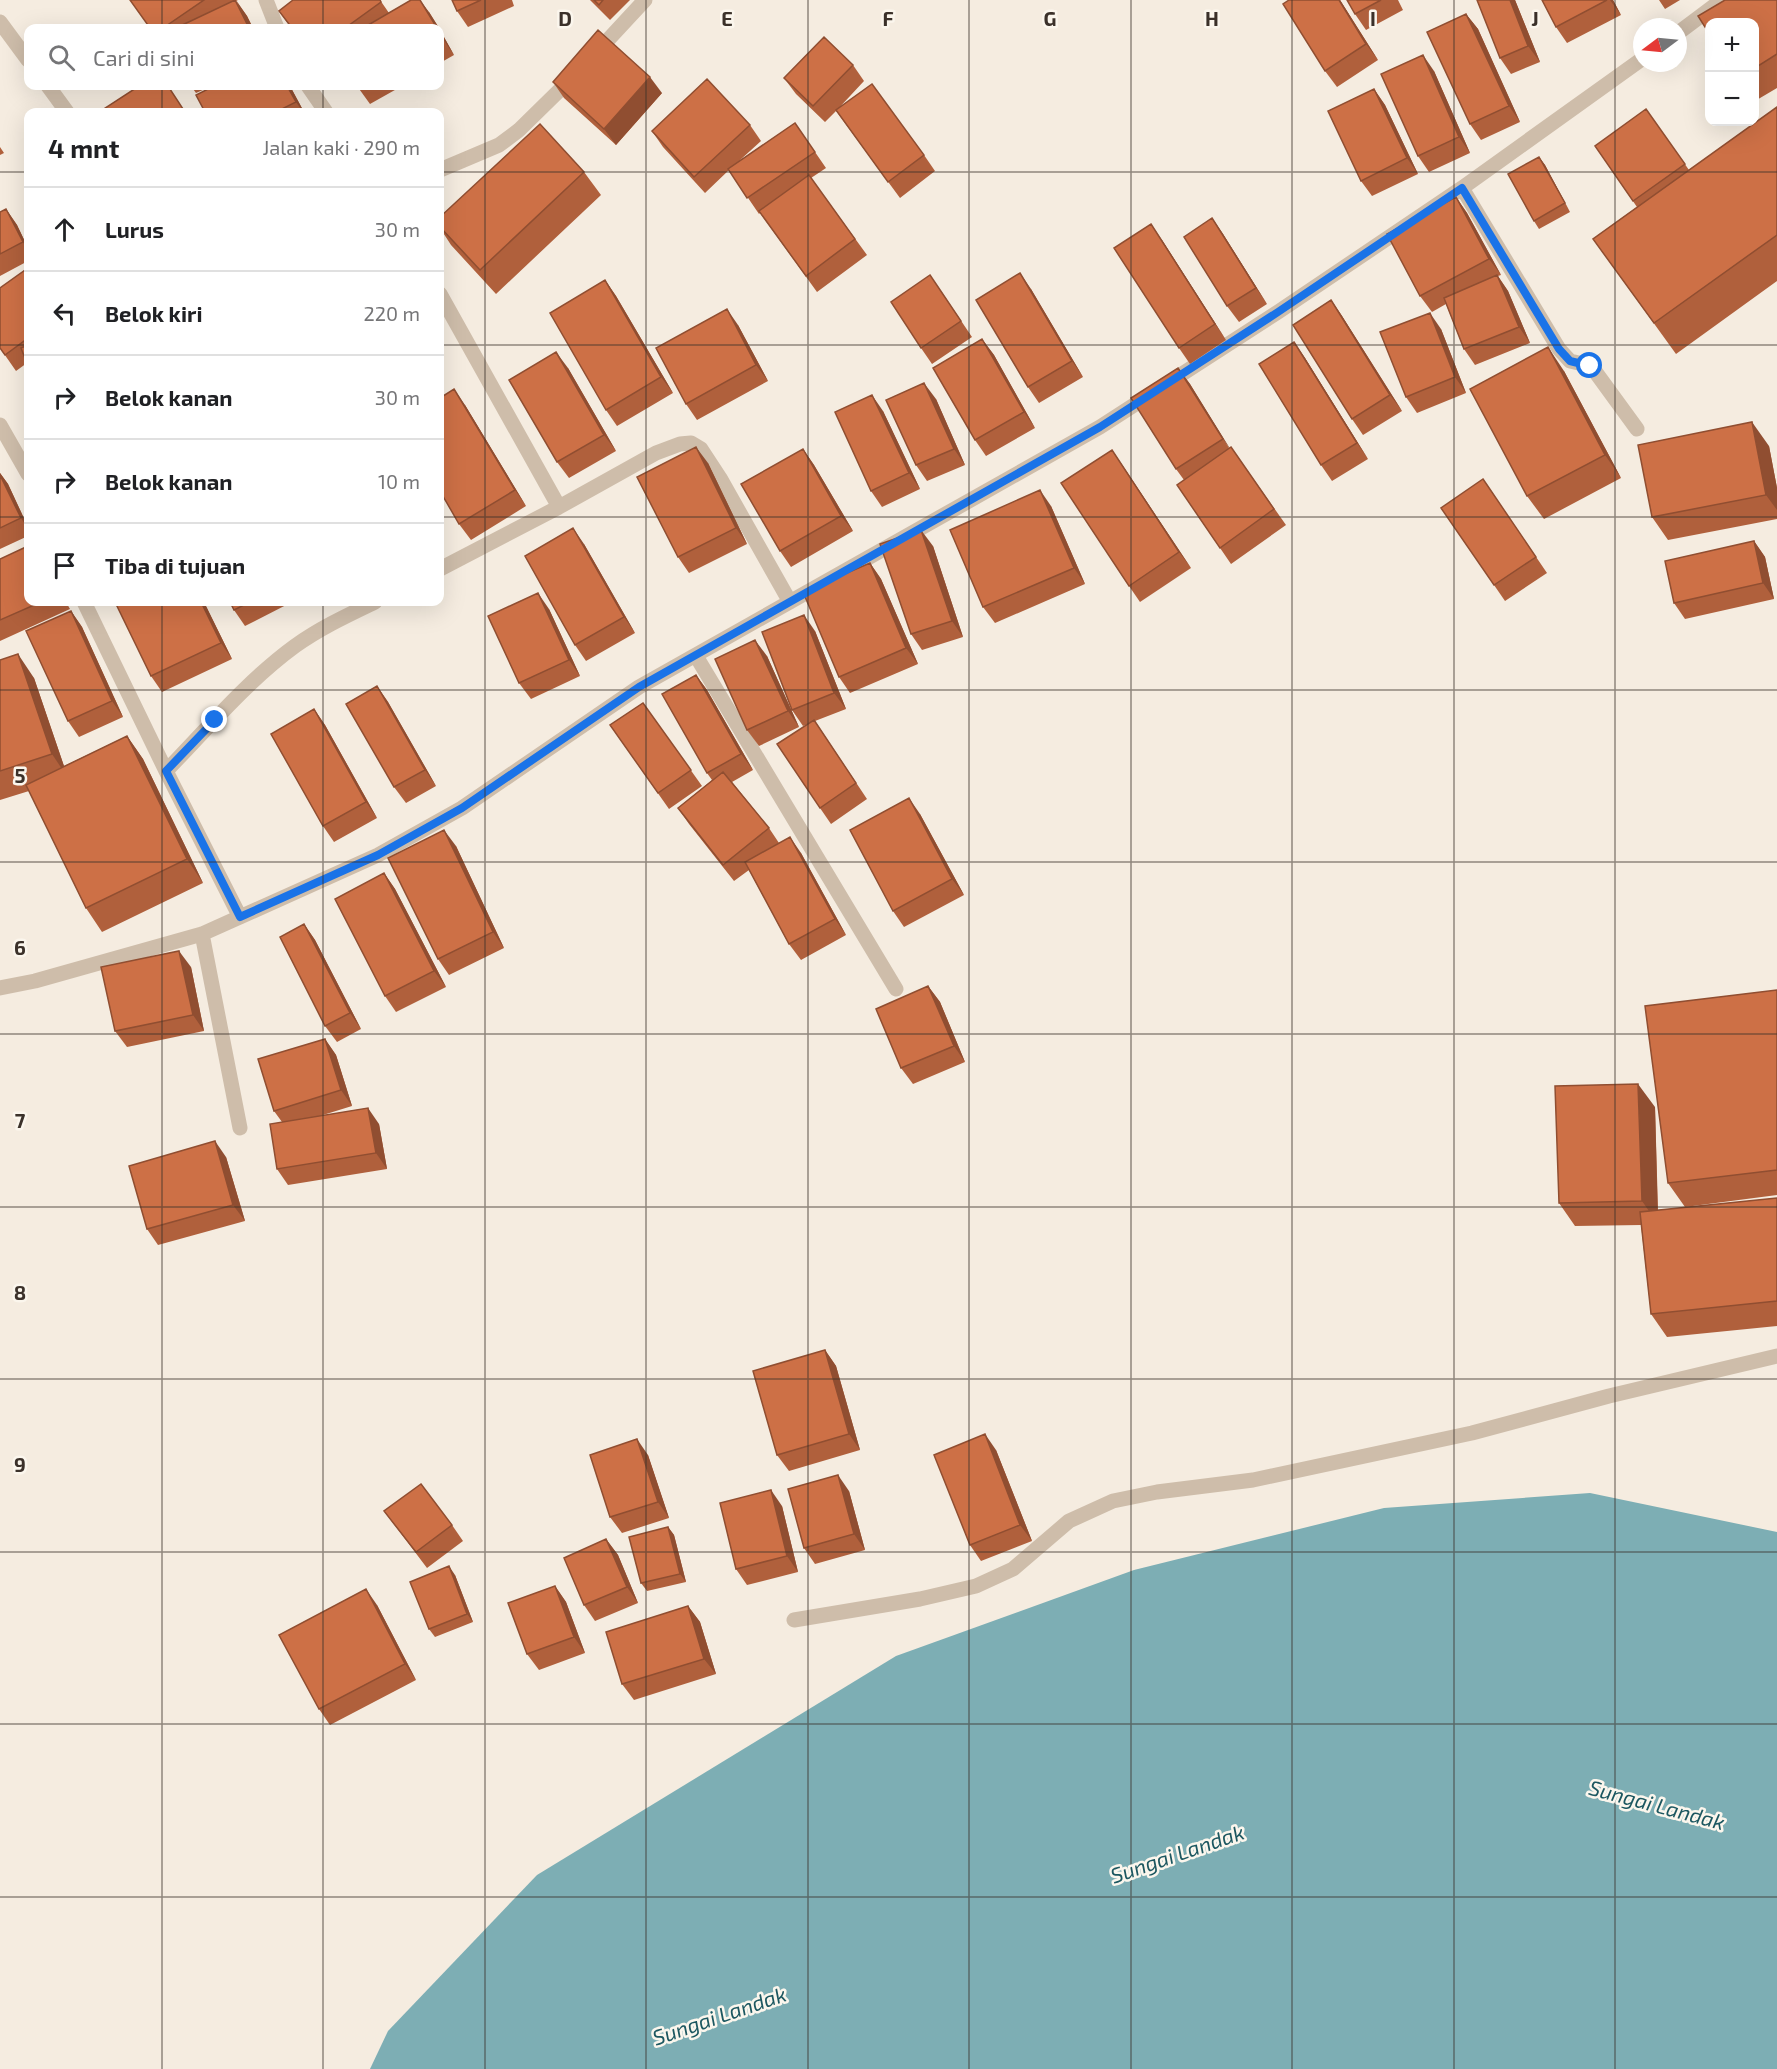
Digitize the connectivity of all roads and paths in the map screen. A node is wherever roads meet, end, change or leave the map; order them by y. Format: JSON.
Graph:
{"nodes":[{"id":1,"x":266,"y":0,"type":"edge"},
{"id":2,"x":645,"y":0,"type":"edge"},
{"id":3,"x":1722,"y":0,"type":"edge"},
{"id":4,"x":0,"y":22,"type":"edge"},
{"id":5,"x":275,"y":24,"type":"edge"},
{"id":6,"x":1687,"y":26,"type":"edge"},
{"id":7,"x":24,"y":55,"type":"edge"},
{"id":8,"x":1633,"y":65,"type":"edge"},
{"id":9,"x":51,"y":90,"type":"edge"},
{"id":10,"x":311,"y":90,"type":"edge"},
{"id":11,"x":64,"y":108,"type":"edge"},
{"id":12,"x":323,"y":108,"type":"edge"},
{"id":13,"x":444,"y":168,"type":"edge"},
{"id":14,"x":1462,"y":188,"type":"junction"},
{"id":15,"x":444,"y":301,"type":"edge"},
{"id":16,"x":0,"y":424,"type":"edge"},
{"id":17,"x":1637,"y":429,"type":"dead end"},
{"id":18,"x":24,"y":467,"type":"edge"},
{"id":19,"x":559,"y":507,"type":"junction"},
{"id":20,"x":444,"y":567,"type":"edge"},
{"id":21,"x":790,"y":602,"type":"junction"},
{"id":22,"x":86,"y":606,"type":"edge"},
{"id":23,"x":366,"y":606,"type":"edge"},
{"id":24,"x":696,"y":656,"type":"junction"},
{"id":25,"x":166,"y":771,"type":"junction"},
{"id":26,"x":240,"y":917,"type":"junction"},
{"id":27,"x":202,"y":934,"type":"junction"},
{"id":28,"x":0,"y":988,"type":"edge"},
{"id":29,"x":896,"y":988,"type":"dead end"},
{"id":30,"x":240,"y":1128,"type":"dead end"},
{"id":31,"x":1777,"y":1356,"type":"edge"},
{"id":32,"x":794,"y":1620,"type":"dead end"}],
"edges":[{"from":1,"to":5,"type":"street"},
{"from":2,"to":13,"type":"street"},
{"from":3,"to":6,"type":"street"},
{"from":4,"to":7,"type":"street"},
{"from":8,"to":14,"type":"street"},
{"from":9,"to":11,"type":"street"},
{"from":10,"to":12,"type":"street"},
{"from":14,"to":17,"type":"street"},
{"from":14,"to":21,"type":"street"},
{"from":15,"to":19,"type":"street"},
{"from":16,"to":18,"type":"street"},
{"from":19,"to":20,"type":"street"},
{"from":19,"to":21,"type":"street"},
{"from":21,"to":24,"type":"street"},
{"from":22,"to":25,"type":"street"},
{"from":23,"to":25,"type":"street"},
{"from":24,"to":26,"type":"street"},
{"from":24,"to":29,"type":"street"},
{"from":25,"to":26,"type":"street"},
{"from":26,"to":27,"type":"street"},
{"from":27,"to":28,"type":"street"},
{"from":27,"to":30,"type":"street"},
{"from":31,"to":32,"type":"street"}]}
